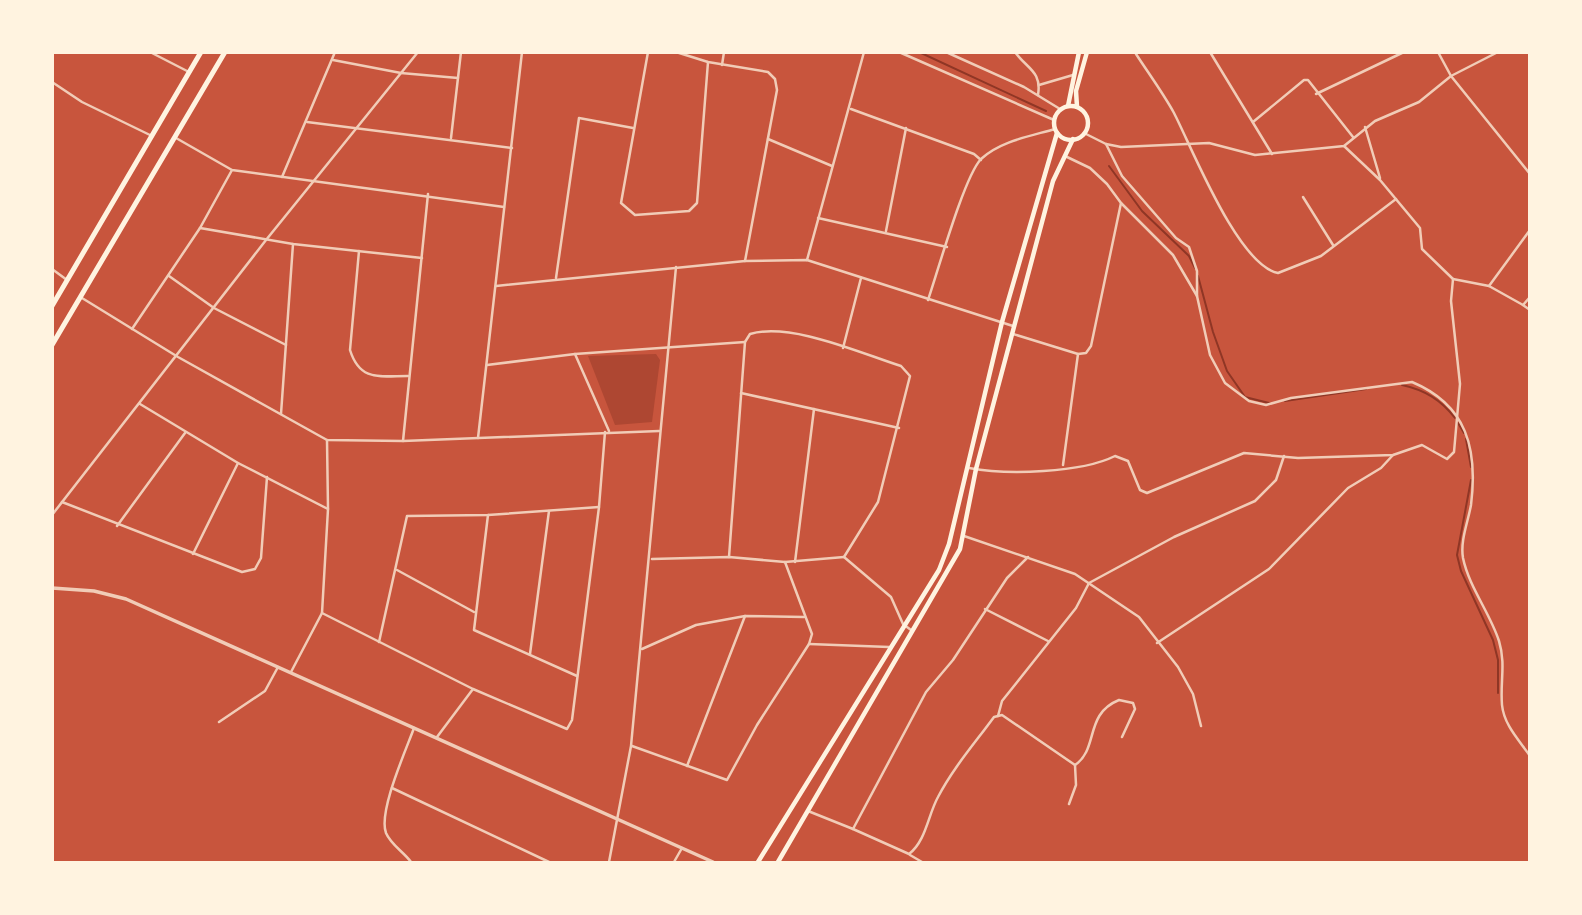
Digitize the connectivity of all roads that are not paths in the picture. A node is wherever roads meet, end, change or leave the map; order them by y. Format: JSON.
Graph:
{"nodes":[{"id":1,"x":150,"y":52,"type":"edge"},
{"id":2,"x":201,"y":52,"type":"edge"},
{"id":3,"x":225,"y":52,"type":"edge"},
{"id":4,"x":335,"y":52,"type":"edge"},
{"id":5,"x":418,"y":52,"type":"edge"},
{"id":6,"x":461,"y":52,"type":"edge"},
{"id":7,"x":522,"y":52,"type":"edge"},
{"id":8,"x":648,"y":52,"type":"edge"},
{"id":9,"x":676,"y":52,"type":"edge"},
{"id":10,"x":724,"y":52,"type":"edge"},
{"id":11,"x":864,"y":52,"type":"edge"},
{"id":12,"x":899,"y":52,"type":"edge"},
{"id":13,"x":946,"y":52,"type":"edge"},
{"id":14,"x":1015,"y":52,"type":"edge"},
{"id":15,"x":1079,"y":52,"type":"edge"},
{"id":16,"x":1087,"y":52,"type":"edge"},
{"id":17,"x":1210,"y":52,"type":"edge"},
{"id":18,"x":1404,"y":52,"type":"edge"},
{"id":19,"x":1438,"y":52,"type":"edge"},
{"id":20,"x":1498,"y":52,"type":"edge"},
{"id":21,"x":1136,"y":53,"type":"edge"},
{"id":22,"x":332,"y":60,"type":"junction"},
{"id":23,"x":708,"y":62,"type":"junction"},
{"id":24,"x":722,"y":65,"type":"junction"},
{"id":25,"x":189,"y":72,"type":"junction"},
{"id":26,"x":401,"y":74,"type":"junction"},
{"id":27,"x":1073,"y":75,"type":"junction"},
{"id":28,"x":1451,"y":76,"type":"junction"},
{"id":29,"x":458,"y":78,"type":"junction"},
{"id":30,"x":52,"y":82,"type":"edge"},
{"id":31,"x":1039,"y":86,"type":"junction"},
{"id":32,"x":1316,"y":94,"type":"junction"},
{"id":33,"x":1038,"y":95,"type":"junction"},
{"id":34,"x":1068,"y":106,"type":"junction"},
{"id":35,"x":1077,"y":108,"type":"junction"},
{"id":36,"x":850,"y":109,"type":"junction"},
{"id":37,"x":1060,"y":109,"type":"junction"},
{"id":38,"x":1054,"y":120,"type":"junction"},
{"id":39,"x":307,"y":122,"type":"junction"},
{"id":40,"x":1252,"y":122,"type":"junction"},
{"id":41,"x":1365,"y":127,"type":"junction"},
{"id":42,"x":358,"y":128,"type":"junction"},
{"id":43,"x":633,"y":128,"type":"junction"},
{"id":44,"x":906,"y":128,"type":"junction"},
{"id":45,"x":1056,"y":131,"type":"junction"},
{"id":46,"x":1084,"y":132,"type":"junction"},
{"id":47,"x":152,"y":136,"type":"junction"},
{"id":48,"x":1353,"y":137,"type":"junction"},
{"id":49,"x":176,"y":138,"type":"junction"},
{"id":50,"x":451,"y":138,"type":"junction"},
{"id":51,"x":768,"y":139,"type":"junction"},
{"id":52,"x":1073,"y":139,"type":"junction"},
{"id":53,"x":1189,"y":143,"type":"junction"},
{"id":54,"x":1106,"y":144,"type":"junction"},
{"id":55,"x":1344,"y":146,"type":"junction"},
{"id":56,"x":512,"y":148,"type":"junction"},
{"id":57,"x":1273,"y":155,"type":"junction"},
{"id":58,"x":1065,"y":156,"type":"junction"},
{"id":59,"x":981,"y":160,"type":"junction"},
{"id":60,"x":832,"y":166,"type":"junction"},
{"id":61,"x":232,"y":170,"type":"junction"},
{"id":62,"x":1530,"y":174,"type":"edge"},
{"id":63,"x":282,"y":177,"type":"junction"},
{"id":64,"x":1380,"y":180,"type":"junction"},
{"id":65,"x":313,"y":182,"type":"junction"},
{"id":66,"x":428,"y":194,"type":"junction"},
{"id":67,"x":1303,"y":197,"type":"dead end"},
{"id":68,"x":1396,"y":199,"type":"junction"},
{"id":69,"x":1121,"y":203,"type":"junction"},
{"id":70,"x":503,"y":206,"type":"junction"},
{"id":71,"x":818,"y":218,"type":"junction"},
{"id":72,"x":200,"y":228,"type":"junction"},
{"id":73,"x":1530,"y":230,"type":"edge"},
{"id":74,"x":886,"y":231,"type":"junction"},
{"id":75,"x":266,"y":240,"type":"junction"},
{"id":76,"x":293,"y":244,"type":"junction"},
{"id":77,"x":1333,"y":245,"type":"junction"},
{"id":78,"x":947,"y":247,"type":"junction"},
{"id":79,"x":359,"y":251,"type":"junction"},
{"id":80,"x":422,"y":258,"type":"junction"},
{"id":81,"x":807,"y":260,"type":"junction"},
{"id":82,"x":745,"y":261,"type":"junction"},
{"id":83,"x":676,"y":267,"type":"junction"},
{"id":84,"x":52,"y":269,"type":"edge"},
{"id":85,"x":168,"y":275,"type":"junction"},
{"id":86,"x":861,"y":278,"type":"junction"},
{"id":87,"x":1453,"y":279,"type":"junction"},
{"id":88,"x":67,"y":280,"type":"junction"},
{"id":89,"x":556,"y":280,"type":"junction"},
{"id":90,"x":496,"y":286,"type":"junction"},
{"id":91,"x":1489,"y":286,"type":"junction"},
{"id":92,"x":1197,"y":296,"type":"junction"},
{"id":93,"x":1530,"y":297,"type":"edge"},
{"id":94,"x":82,"y":298,"type":"junction"},
{"id":95,"x":928,"y":300,"type":"junction"},
{"id":96,"x":1523,"y":305,"type":"junction"},
{"id":97,"x":52,"y":306,"type":"edge"},
{"id":98,"x":214,"y":309,"type":"junction"},
{"id":99,"x":1530,"y":310,"type":"edge"},
{"id":100,"x":1002,"y":322,"type":"junction"},
{"id":101,"x":1013,"y":326,"type":"junction"},
{"id":102,"x":132,"y":329,"type":"junction"},
{"id":103,"x":1011,"y":334,"type":"junction"},
{"id":104,"x":745,"y":342,"type":"junction"},
{"id":105,"x":52,"y":345,"type":"edge"},
{"id":106,"x":286,"y":345,"type":"junction"},
{"id":107,"x":667,"y":347,"type":"junction"},
{"id":108,"x":843,"y":348,"type":"junction"},
{"id":109,"x":575,"y":354,"type":"junction"},
{"id":110,"x":1078,"y":354,"type":"junction"},
{"id":111,"x":178,"y":356,"type":"junction"},
{"id":112,"x":486,"y":365,"type":"junction"},
{"id":113,"x":410,"y":376,"type":"junction"},
{"id":114,"x":741,"y":393,"type":"junction"},
{"id":115,"x":140,"y":404,"type":"junction"},
{"id":116,"x":814,"y":409,"type":"junction"},
{"id":117,"x":1457,"y":413,"type":"junction"},
{"id":118,"x":281,"y":414,"type":"junction"},
{"id":119,"x":899,"y":428,"type":"junction"},
{"id":120,"x":659,"y":431,"type":"junction"},
{"id":121,"x":607,"y":432,"type":"junction"},
{"id":122,"x":185,"y":433,"type":"junction"},
{"id":123,"x":478,"y":438,"type":"junction"},
{"id":124,"x":327,"y":440,"type":"junction"},
{"id":125,"x":402,"y":441,"type":"junction"},
{"id":126,"x":1393,"y":455,"type":"junction"},
{"id":127,"x":1284,"y":456,"type":"junction"},
{"id":128,"x":238,"y":463,"type":"junction"},
{"id":129,"x":1063,"y":467,"type":"junction"},
{"id":130,"x":966,"y":468,"type":"junction"},
{"id":131,"x":976,"y":470,"type":"junction"},
{"id":132,"x":267,"y":477,"type":"junction"},
{"id":133,"x":62,"y":502,"type":"junction"},
{"id":134,"x":599,"y":507,"type":"junction"},
{"id":135,"x":328,"y":509,"type":"junction"},
{"id":136,"x":549,"y":511,"type":"junction"},
{"id":137,"x":52,"y":514,"type":"edge"},
{"id":138,"x":488,"y":515,"type":"junction"},
{"id":139,"x":117,"y":526,"type":"junction"},
{"id":140,"x":962,"y":536,"type":"junction"},
{"id":141,"x":193,"y":554,"type":"junction"},
{"id":142,"x":729,"y":557,"type":"junction"},
{"id":143,"x":844,"y":557,"type":"junction"},
{"id":144,"x":1028,"y":557,"type":"junction"},
{"id":145,"x":651,"y":559,"type":"junction"},
{"id":146,"x":785,"y":562,"type":"junction"},
{"id":147,"x":795,"y":562,"type":"junction"},
{"id":148,"x":397,"y":570,"type":"junction"},
{"id":149,"x":1089,"y":583,"type":"junction"},
{"id":150,"x":52,"y":588,"type":"edge"},
{"id":151,"x":985,"y":609,"type":"junction"},
{"id":152,"x":322,"y":613,"type":"junction"},
{"id":153,"x":474,"y":613,"type":"junction"},
{"id":154,"x":745,"y":616,"type":"junction"},
{"id":155,"x":804,"y":617,"type":"junction"},
{"id":156,"x":903,"y":624,"type":"junction"},
{"id":157,"x":912,"y":631,"type":"junction"},
{"id":158,"x":379,"y":642,"type":"junction"},
{"id":159,"x":1048,"y":642,"type":"junction"},
{"id":160,"x":1157,"y":643,"type":"junction"},
{"id":161,"x":809,"y":644,"type":"junction"},
{"id":162,"x":889,"y":647,"type":"junction"},
{"id":163,"x":640,"y":650,"type":"junction"},
{"id":164,"x":530,"y":654,"type":"junction"},
{"id":165,"x":278,"y":667,"type":"junction"},
{"id":166,"x":291,"y":672,"type":"junction"},
{"id":167,"x":577,"y":676,"type":"junction"},
{"id":168,"x":473,"y":689,"type":"junction"},
{"id":169,"x":998,"y":716,"type":"junction"},
{"id":170,"x":219,"y":722,"type":"dead end"},
{"id":171,"x":1201,"y":726,"type":"dead end"},
{"id":172,"x":415,"y":728,"type":"junction"},
{"id":173,"x":1122,"y":737,"type":"dead end"},
{"id":174,"x":436,"y":738,"type":"junction"},
{"id":175,"x":631,"y":746,"type":"junction"},
{"id":176,"x":1530,"y":756,"type":"edge"},
{"id":177,"x":1075,"y":765,"type":"junction"},
{"id":178,"x":687,"y":766,"type":"junction"},
{"id":179,"x":392,"y":788,"type":"junction"},
{"id":180,"x":1069,"y":804,"type":"dead end"},
{"id":181,"x":808,"y":811,"type":"junction"},
{"id":182,"x":618,"y":819,"type":"junction"},
{"id":183,"x":853,"y":829,"type":"junction"},
{"id":184,"x":682,"y":848,"type":"junction"},
{"id":185,"x":909,"y":854,"type":"junction"},
{"id":186,"x":411,"y":863,"type":"edge"},
{"id":187,"x":549,"y":863,"type":"edge"},
{"id":188,"x":609,"y":863,"type":"edge"},
{"id":189,"x":674,"y":863,"type":"edge"},
{"id":190,"x":713,"y":863,"type":"edge"},
{"id":191,"x":758,"y":863,"type":"edge"},
{"id":192,"x":778,"y":863,"type":"edge"},
{"id":193,"x":922,"y":863,"type":"edge"}],
"edges":[{"from":1,"to":25,"type":"street"},
{"from":2,"to":25,"type":"main road"},
{"from":3,"to":49,"type":"main road"},
{"from":4,"to":22,"type":"street"},
{"from":5,"to":26,"type":"street"},
{"from":6,"to":29,"type":"street"},
{"from":7,"to":56,"type":"street"},
{"from":8,"to":43,"type":"street"},
{"from":9,"to":23,"type":"street"},
{"from":10,"to":24,"type":"street"},
{"from":11,"to":36,"type":"street"},
{"from":12,"to":38,"type":"street"},
{"from":13,"to":33,"type":"street"},
{"from":14,"to":31,"type":"street"},
{"from":15,"to":27,"type":"main road"},
{"from":16,"to":35,"type":"main road"},
{"from":17,"to":40,"type":"street"},
{"from":18,"to":32,"type":"street"},
{"from":19,"to":28,"type":"street"},
{"from":20,"to":28,"type":"street"},
{"from":21,"to":53,"type":"street"},
{"from":22,"to":26,"type":"street"},
{"from":22,"to":39,"type":"street"},
{"from":23,"to":24,"type":"street"},
{"from":23,"to":43,"type":"street"},
{"from":24,"to":51,"type":"street"},
{"from":25,"to":47,"type":"main road"},
{"from":26,"to":29,"type":"street"},
{"from":26,"to":42,"type":"street"},
{"from":27,"to":31,"type":"street"},
{"from":27,"to":34,"type":"main road"},
{"from":28,"to":41,"type":"street"},
{"from":28,"to":62,"type":"street"},
{"from":29,"to":50,"type":"street"},
{"from":30,"to":47,"type":"street"},
{"from":31,"to":33,"type":"street"},
{"from":32,"to":40,"type":"street"},
{"from":32,"to":48,"type":"street"},
{"from":33,"to":37,"type":"street"},
{"from":34,"to":35,"type":"main road"},
{"from":34,"to":37,"type":"main road"},
{"from":35,"to":46,"type":"main road"},
{"from":36,"to":44,"type":"street"},
{"from":36,"to":60,"type":"street"},
{"from":37,"to":38,"type":"main road"},
{"from":38,"to":45,"type":"main road"},
{"from":39,"to":42,"type":"street"},
{"from":39,"to":63,"type":"street"},
{"from":40,"to":57,"type":"street"},
{"from":41,"to":48,"type":"street"},
{"from":41,"to":64,"type":"street"},
{"from":42,"to":50,"type":"street"},
{"from":42,"to":65,"type":"street"},
{"from":43,"to":89,"type":"street"},
{"from":44,"to":59,"type":"street"},
{"from":44,"to":74,"type":"street"},
{"from":45,"to":52,"type":"main road"},
{"from":45,"to":59,"type":"street"},
{"from":45,"to":100,"type":"main road"},
{"from":46,"to":52,"type":"main road"},
{"from":46,"to":54,"type":"street"},
{"from":47,"to":88,"type":"main road"},
{"from":48,"to":55,"type":"street"},
{"from":49,"to":61,"type":"street"},
{"from":49,"to":94,"type":"main road"},
{"from":50,"to":56,"type":"street"},
{"from":51,"to":60,"type":"street"},
{"from":51,"to":82,"type":"street"},
{"from":52,"to":58,"type":"main road"},
{"from":53,"to":54,"type":"street"},
{"from":53,"to":57,"type":"street"},
{"from":53,"to":77,"type":"street"},
{"from":54,"to":92,"type":"street"},
{"from":55,"to":57,"type":"street"},
{"from":55,"to":64,"type":"street"},
{"from":56,"to":70,"type":"street"},
{"from":58,"to":69,"type":"street"},
{"from":58,"to":101,"type":"main road"},
{"from":59,"to":78,"type":"street"},
{"from":60,"to":71,"type":"street"},
{"from":61,"to":63,"type":"street"},
{"from":61,"to":72,"type":"street"},
{"from":63,"to":65,"type":"street"},
{"from":64,"to":68,"type":"street"},
{"from":65,"to":66,"type":"street"},
{"from":65,"to":75,"type":"street"},
{"from":66,"to":70,"type":"street"},
{"from":66,"to":80,"type":"street"},
{"from":67,"to":77,"type":"street"},
{"from":68,"to":77,"type":"street"},
{"from":68,"to":87,"type":"street"},
{"from":69,"to":92,"type":"street"},
{"from":69,"to":110,"type":"street"},
{"from":70,"to":90,"type":"street"},
{"from":71,"to":74,"type":"street"},
{"from":71,"to":81,"type":"street"},
{"from":72,"to":75,"type":"street"},
{"from":72,"to":85,"type":"street"},
{"from":73,"to":91,"type":"street"},
{"from":74,"to":78,"type":"street"},
{"from":75,"to":76,"type":"street"},
{"from":75,"to":98,"type":"street"},
{"from":76,"to":79,"type":"street"},
{"from":76,"to":106,"type":"street"},
{"from":78,"to":95,"type":"street"},
{"from":79,"to":80,"type":"street"},
{"from":79,"to":113,"type":"street"},
{"from":80,"to":113,"type":"street"},
{"from":81,"to":82,"type":"street"},
{"from":81,"to":86,"type":"street"},
{"from":82,"to":83,"type":"street"},
{"from":83,"to":89,"type":"street"},
{"from":83,"to":107,"type":"street"},
{"from":84,"to":88,"type":"street"},
{"from":85,"to":98,"type":"street"},
{"from":85,"to":102,"type":"street"},
{"from":86,"to":95,"type":"street"},
{"from":86,"to":108,"type":"street"},
{"from":87,"to":91,"type":"street"},
{"from":87,"to":117,"type":"street"},
{"from":88,"to":97,"type":"main road"},
{"from":89,"to":90,"type":"street"},
{"from":90,"to":112,"type":"street"},
{"from":91,"to":96,"type":"street"},
{"from":92,"to":117,"type":"street"},
{"from":93,"to":96,"type":"street"},
{"from":94,"to":102,"type":"street"},
{"from":94,"to":105,"type":"main road"},
{"from":95,"to":100,"type":"street"},
{"from":96,"to":99,"type":"street"},
{"from":98,"to":106,"type":"street"},
{"from":98,"to":111,"type":"street"},
{"from":100,"to":101,"type":"street"},
{"from":100,"to":130,"type":"main road"},
{"from":101,"to":103,"type":"main road"},
{"from":102,"to":111,"type":"street"},
{"from":103,"to":110,"type":"street"},
{"from":103,"to":131,"type":"main road"},
{"from":104,"to":107,"type":"street"},
{"from":104,"to":108,"type":"street"},
{"from":104,"to":114,"type":"street"},
{"from":106,"to":118,"type":"street"},
{"from":107,"to":109,"type":"street"},
{"from":107,"to":120,"type":"street"},
{"from":108,"to":119,"type":"street"},
{"from":109,"to":112,"type":"street"},
{"from":109,"to":121,"type":"street"},
{"from":110,"to":129,"type":"street"},
{"from":111,"to":115,"type":"street"},
{"from":111,"to":118,"type":"street"},
{"from":112,"to":123,"type":"street"},
{"from":113,"to":125,"type":"street"},
{"from":114,"to":116,"type":"street"},
{"from":114,"to":142,"type":"street"},
{"from":115,"to":122,"type":"street"},
{"from":115,"to":133,"type":"street"},
{"from":116,"to":119,"type":"street"},
{"from":116,"to":147,"type":"street"},
{"from":117,"to":126,"type":"street"},
{"from":117,"to":176,"type":"street"},
{"from":118,"to":124,"type":"street"},
{"from":119,"to":143,"type":"street"},
{"from":120,"to":121,"type":"street"},
{"from":120,"to":145,"type":"street"},
{"from":121,"to":123,"type":"street"},
{"from":121,"to":134,"type":"street"},
{"from":122,"to":128,"type":"street"},
{"from":122,"to":139,"type":"street"},
{"from":123,"to":125,"type":"street"},
{"from":124,"to":125,"type":"street"},
{"from":124,"to":135,"type":"street"},
{"from":126,"to":127,"type":"street"},
{"from":126,"to":160,"type":"street"},
{"from":127,"to":129,"type":"street"},
{"from":127,"to":149,"type":"street"},
{"from":128,"to":132,"type":"street"},
{"from":128,"to":141,"type":"street"},
{"from":129,"to":131,"type":"street"},
{"from":130,"to":131,"type":"street"},
{"from":130,"to":156,"type":"main road"},
{"from":131,"to":140,"type":"main road"},
{"from":132,"to":135,"type":"street"},
{"from":132,"to":141,"type":"street"},
{"from":133,"to":137,"type":"street"},
{"from":133,"to":139,"type":"street"},
{"from":134,"to":136,"type":"street"},
{"from":134,"to":167,"type":"street"},
{"from":135,"to":152,"type":"street"},
{"from":136,"to":138,"type":"street"},
{"from":136,"to":164,"type":"street"},
{"from":138,"to":148,"type":"street"},
{"from":138,"to":153,"type":"street"},
{"from":139,"to":141,"type":"street"},
{"from":140,"to":144,"type":"street"},
{"from":140,"to":157,"type":"main road"},
{"from":142,"to":145,"type":"street"},
{"from":142,"to":146,"type":"street"},
{"from":143,"to":147,"type":"street"},
{"from":143,"to":156,"type":"street"},
{"from":144,"to":149,"type":"street"},
{"from":144,"to":151,"type":"street"},
{"from":145,"to":163,"type":"street"},
{"from":146,"to":147,"type":"street"},
{"from":146,"to":155,"type":"street"},
{"from":148,"to":153,"type":"street"},
{"from":148,"to":158,"type":"street"},
{"from":149,"to":159,"type":"street"},
{"from":149,"to":160,"type":"street"},
{"from":150,"to":165,"type":"street"},
{"from":151,"to":159,"type":"street"},
{"from":151,"to":183,"type":"street"},
{"from":152,"to":158,"type":"street"},
{"from":152,"to":166,"type":"street"},
{"from":153,"to":164,"type":"street"},
{"from":154,"to":155,"type":"street"},
{"from":154,"to":163,"type":"street"},
{"from":154,"to":178,"type":"street"},
{"from":155,"to":161,"type":"street"},
{"from":156,"to":157,"type":"street"},
{"from":156,"to":162,"type":"main road"},
{"from":157,"to":181,"type":"main road"},
{"from":158,"to":168,"type":"street"},
{"from":159,"to":169,"type":"street"},
{"from":160,"to":171,"type":"street"},
{"from":161,"to":162,"type":"street"},
{"from":161,"to":178,"type":"street"},
{"from":162,"to":191,"type":"main road"},
{"from":163,"to":175,"type":"street"},
{"from":164,"to":167,"type":"street"},
{"from":165,"to":166,"type":"street"},
{"from":165,"to":170,"type":"street"},
{"from":166,"to":172,"type":"street"},
{"from":167,"to":168,"type":"street"},
{"from":168,"to":174,"type":"street"},
{"from":169,"to":177,"type":"street"},
{"from":169,"to":185,"type":"street"},
{"from":172,"to":174,"type":"street"},
{"from":172,"to":179,"type":"street"},
{"from":173,"to":177,"type":"street"},
{"from":174,"to":182,"type":"street"},
{"from":175,"to":178,"type":"street"},
{"from":175,"to":182,"type":"street"},
{"from":177,"to":180,"type":"street"},
{"from":179,"to":186,"type":"street"},
{"from":179,"to":187,"type":"street"},
{"from":181,"to":183,"type":"street"},
{"from":181,"to":192,"type":"main road"},
{"from":182,"to":184,"type":"street"},
{"from":182,"to":188,"type":"street"},
{"from":183,"to":185,"type":"street"},
{"from":184,"to":189,"type":"street"},
{"from":184,"to":190,"type":"street"},
{"from":185,"to":193,"type":"street"}]}
